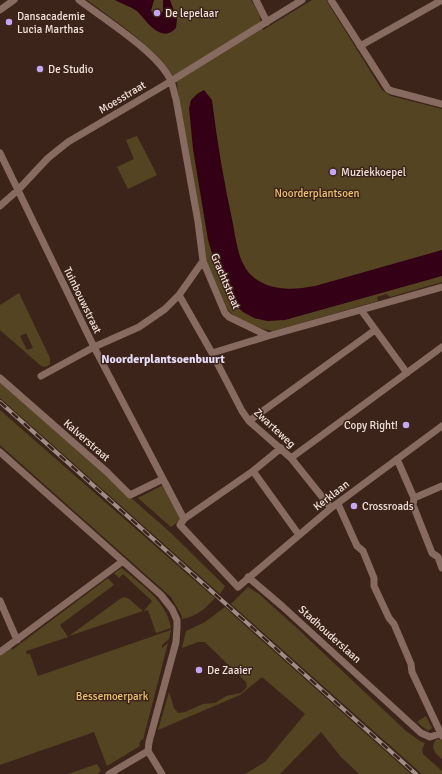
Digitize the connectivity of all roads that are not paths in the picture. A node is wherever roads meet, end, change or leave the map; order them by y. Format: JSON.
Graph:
{"nodes":[{"id":1,"x":14,"y":0,"type":"edge"},
{"id":2,"x":79,"y":0,"type":"edge"},
{"id":3,"x":256,"y":0,"type":"edge"},
{"id":4,"x":302,"y":0,"type":"edge"},
{"id":5,"x":331,"y":0,"type":"edge"},
{"id":6,"x":442,"y":0,"type":"edge"},
{"id":7,"x":0,"y":10,"type":"edge"},
{"id":8,"x":267,"y":22,"type":"junction"},
{"id":9,"x":360,"y":46,"type":"junction"},
{"id":10,"x":171,"y":81,"type":"junction"},
{"id":11,"x":442,"y":104,"type":"edge"},
{"id":12,"x":0,"y":153,"type":"edge"},
{"id":13,"x":18,"y":190,"type":"junction"},
{"id":14,"x":0,"y":206,"type":"edge"},
{"id":15,"x":203,"y":261,"type":"junction"},
{"id":16,"x":442,"y":287,"type":"edge"},
{"id":17,"x":179,"y":295,"type":"junction"},
{"id":18,"x":361,"y":310,"type":"junction"},
{"id":19,"x":375,"y":330,"type":"junction"},
{"id":20,"x":268,"y":336,"type":"junction"},
{"id":21,"x":94,"y":347,"type":"junction"},
{"id":22,"x":442,"y":347,"type":"edge"},
{"id":23,"x":212,"y":353,"type":"junction"},
{"id":24,"x":407,"y":373,"type":"junction"},
{"id":25,"x":41,"y":376,"type":"dead end"},
{"id":26,"x":0,"y":378,"type":"edge"},
{"id":27,"x":249,"y":421,"type":"junction"},
{"id":28,"x":442,"y":426,"type":"edge"},
{"id":29,"x":281,"y":448,"type":"junction"},
{"id":30,"x":0,"y":452,"type":"edge"},
{"id":31,"x":291,"y":458,"type":"junction"},
{"id":32,"x":397,"y":459,"type":"junction"},
{"id":33,"x":253,"y":471,"type":"junction"},
{"id":34,"x":164,"y":479,"type":"junction"},
{"id":35,"x":442,"y":486,"type":"edge"},
{"id":36,"x":414,"y":498,"type":"junction"},
{"id":37,"x":338,"y":504,"type":"junction"},
{"id":38,"x":331,"y":508,"type":"junction"},
{"id":39,"x":184,"y":519,"type":"junction"},
{"id":40,"x":298,"y":535,"type":"junction"},
{"id":41,"x":123,"y":561,"type":"junction"},
{"id":42,"x":442,"y":568,"type":"edge"},
{"id":43,"x":248,"y":577,"type":"junction"},
{"id":44,"x":0,"y":601,"type":"edge"},
{"id":45,"x":17,"y":640,"type":"junction"},
{"id":46,"x":0,"y":652,"type":"edge"},
{"id":47,"x":442,"y":734,"type":"edge"},
{"id":48,"x":148,"y":751,"type":"junction"},
{"id":49,"x":109,"y":774,"type":"edge"},
{"id":50,"x":162,"y":774,"type":"edge"}],
"edges":[{"from":1,"to":7,"type":"street"},
{"from":2,"to":10,"type":"street"},
{"from":3,"to":8,"type":"street"},
{"from":4,"to":8,"type":"street","name":"Moesstraat"},
{"from":5,"to":9,"type":"street"},
{"from":6,"to":9,"type":"street"},
{"from":8,"to":10,"type":"street","name":"Moesstraat"},
{"from":9,"to":11,"type":"street"},
{"from":10,"to":13,"type":"street","name":"Moesstraat"},
{"from":10,"to":15,"type":"street","name":"Grachtstraat"},
{"from":12,"to":13,"type":"street","name":"Tuinbouwstraat"},
{"from":13,"to":14,"type":"street","name":"Moesstraat"},
{"from":13,"to":21,"type":"street","name":"Tuinbouwstraat"},
{"from":15,"to":17,"type":"street"},
{"from":15,"to":20,"type":"street","name":"Grachtstraat"},
{"from":16,"to":18,"type":"street"},
{"from":17,"to":21,"type":"street"},
{"from":17,"to":23,"type":"street","name":"Zwarteweg"},
{"from":18,"to":19,"type":"street"},
{"from":18,"to":20,"type":"street"},
{"from":19,"to":24,"type":"street"},
{"from":19,"to":27,"type":"street"},
{"from":20,"to":23,"type":"street"},
{"from":21,"to":25,"type":"street"},
{"from":21,"to":34,"type":"street","name":"Tuinbouwstraat"},
{"from":22,"to":24,"type":"street"},
{"from":23,"to":27,"type":"street","name":"Zwarteweg"},
{"from":24,"to":31,"type":"street"},
{"from":26,"to":34,"type":"street","name":"Kalverstraat"},
{"from":27,"to":29,"type":"street","name":"Zwarteweg"},
{"from":28,"to":32,"type":"street","name":"Kerklaan"},
{"from":29,"to":31,"type":"street","name":"Zwarteweg"},
{"from":29,"to":33,"type":"street"},
{"from":30,"to":41,"type":"street"},
{"from":31,"to":38,"type":"street","name":"Zwarteweg"},
{"from":32,"to":36,"type":"street"},
{"from":32,"to":37,"type":"street","name":"Kerklaan"},
{"from":33,"to":39,"type":"street"},
{"from":33,"to":40,"type":"street"},
{"from":34,"to":39,"type":"street","name":"Tuinbouwstraat"},
{"from":35,"to":36,"type":"street"},
{"from":36,"to":42,"type":"street"},
{"from":37,"to":38,"type":"street","name":"Kerklaan"},
{"from":37,"to":47,"type":"street"},
{"from":38,"to":40,"type":"street","name":"Kerklaan"},
{"from":39,"to":43,"type":"street","name":"Kerklaan"},
{"from":40,"to":43,"type":"street","name":"Kerklaan"},
{"from":41,"to":45,"type":"street"},
{"from":41,"to":48,"type":"street"},
{"from":43,"to":47,"type":"street","name":"Stadhouderslaan"},
{"from":44,"to":45,"type":"street"},
{"from":45,"to":46,"type":"street"},
{"from":48,"to":49,"type":"street"},
{"from":48,"to":50,"type":"street"}]}
